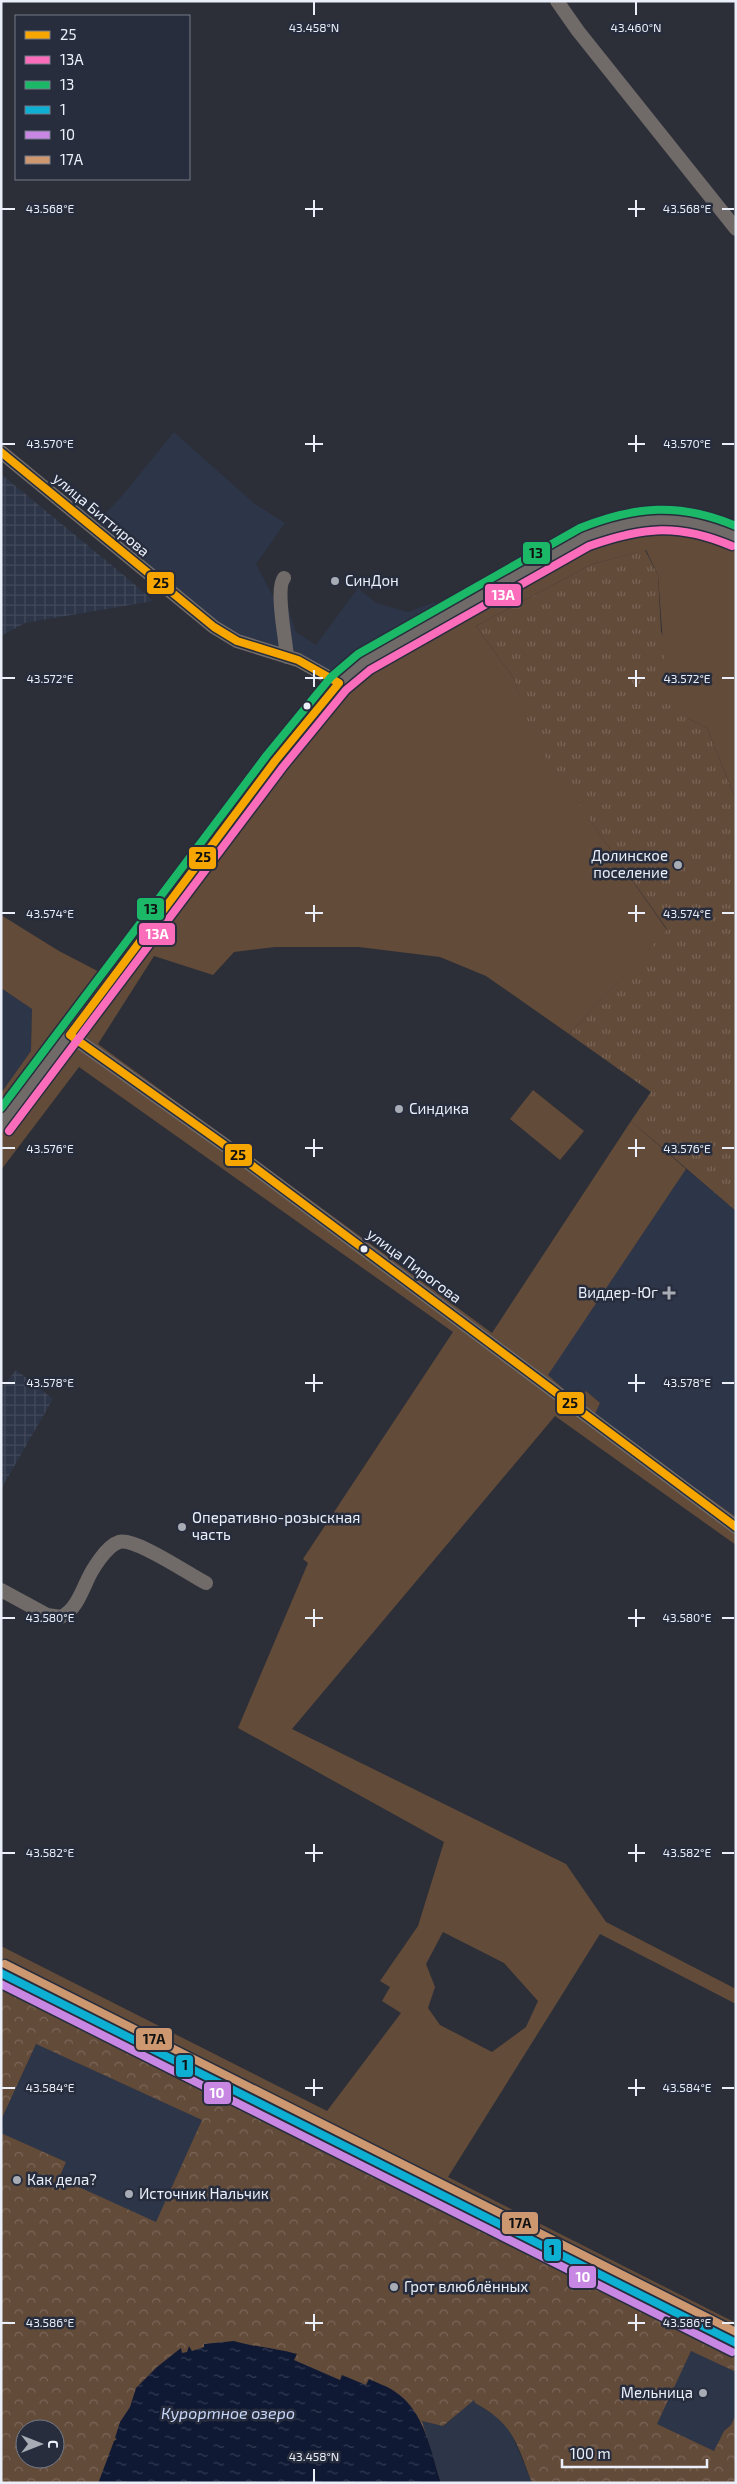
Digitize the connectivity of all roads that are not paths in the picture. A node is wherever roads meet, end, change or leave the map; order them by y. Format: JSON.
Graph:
{"nodes":[{"id":1,"x":557,"y":1,"type":"edge"},
{"id":2,"x":736,"y":229,"type":"edge"},
{"id":3,"x":1,"y":452,"type":"edge"},
{"id":4,"x":732,"y":535,"type":"edge"},
{"id":5,"x":284,"y":578,"type":"dead end"},
{"id":6,"x":287,"y":657,"type":"junction"},
{"id":7,"x":339,"y":683,"type":"junction"},
{"id":8,"x":70,"y":1035,"type":"junction"},
{"id":9,"x":1,"y":1125,"type":"edge"},
{"id":10,"x":736,"y":1527,"type":"edge"},
{"id":11,"x":206,"y":1584,"type":"dead end"},
{"id":12,"x":1,"y":1590,"type":"edge"},
{"id":13,"x":1,"y":1973,"type":"edge"},
{"id":14,"x":736,"y":2343,"type":"edge"}],
"edges":[{"from":1,"to":2,"type":"street"},
{"from":3,"to":6,"type":"street","name":"улица Биттирова"},
{"from":4,"to":7,"type":"street"},
{"from":5,"to":6,"type":"street"},
{"from":6,"to":7,"type":"street","name":"улица Биттирова"},
{"from":7,"to":8,"type":"street"},
{"from":8,"to":9,"type":"street"},
{"from":8,"to":10,"type":"street","name":"улица Пирогова"},
{"from":11,"to":12,"type":"street"},
{"from":13,"to":14,"type":"street"}]}
